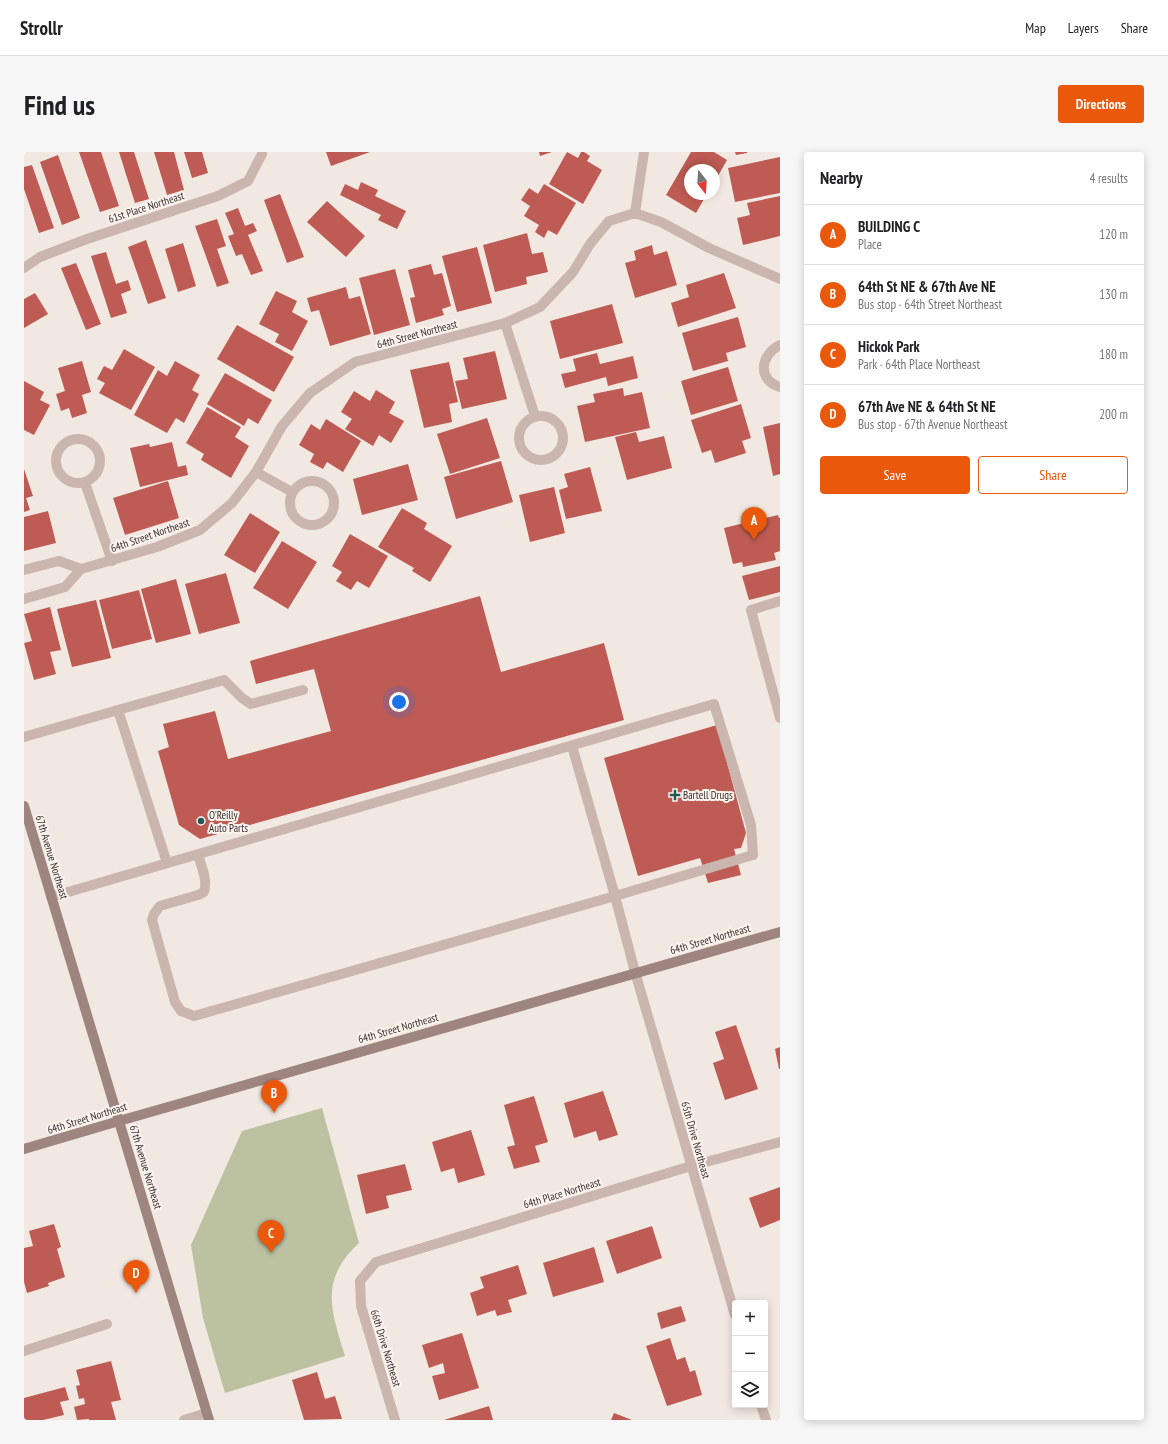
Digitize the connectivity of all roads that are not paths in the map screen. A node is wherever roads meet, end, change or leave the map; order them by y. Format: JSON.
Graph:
{"nodes":[{"id":1,"x":644,"y":152,"type":"edge"},
{"id":2,"x":262,"y":154,"type":"dead end"},
{"id":3,"x":635,"y":213,"type":"junction"},
{"id":4,"x":24,"y":268,"type":"edge"},
{"id":5,"x":780,"y":279,"type":"edge"},
{"id":6,"x":505,"y":323,"type":"junction"},
{"id":7,"x":780,"y":345,"type":"edge"},
{"id":8,"x":780,"y":387,"type":"edge"},
{"id":9,"x":535,"y":416,"type":"junction"},
{"id":10,"x":256,"y":472,"type":"junction"},
{"id":11,"x":85,"y":483,"type":"junction"},
{"id":12,"x":292,"y":492,"type":"junction"},
{"id":13,"x":112,"y":561,"type":"junction"},
{"id":14,"x":81,"y":569,"type":"junction"},
{"id":15,"x":24,"y":570,"type":"edge"},
{"id":16,"x":24,"y":599,"type":"edge"},
{"id":17,"x":780,"y":601,"type":"edge"},
{"id":18,"x":303,"y":690,"type":"dead end"},
{"id":19,"x":118,"y":710,"type":"junction"},
{"id":20,"x":780,"y":718,"type":"edge"},
{"id":21,"x":24,"y":737,"type":"edge"},
{"id":22,"x":572,"y":746,"type":"junction"},
{"id":23,"x":24,"y":806,"type":"edge"},
{"id":24,"x":198,"y":854,"type":"junction"},
{"id":25,"x":167,"y":863,"type":"junction"},
{"id":26,"x":615,"y":896,"type":"junction"},
{"id":27,"x":52,"y":897,"type":"junction"},
{"id":28,"x":780,"y":932,"type":"edge"},
{"id":29,"x":635,"y":972,"type":"junction"},
{"id":30,"x":119,"y":1121,"type":"junction"},
{"id":31,"x":780,"y":1142,"type":"edge"},
{"id":32,"x":24,"y":1150,"type":"edge"},
{"id":33,"x":691,"y":1166,"type":"junction"},
{"id":34,"x":360,"y":1282,"type":"joint"},
{"id":35,"x":732,"y":1305,"type":"edge"},
{"id":36,"x":107,"y":1324,"type":"dead end"},
{"id":37,"x":24,"y":1351,"type":"edge"},
{"id":38,"x":762,"y":1408,"type":"edge"},
{"id":39,"x":208,"y":1416,"type":"edge"},
{"id":40,"x":184,"y":1420,"type":"edge"},
{"id":41,"x":395,"y":1420,"type":"edge"},
{"id":42,"x":766,"y":1420,"type":"edge"}],
"edges":[{"from":1,"to":3,"type":"street"},
{"from":2,"to":4,"type":"street","name":"61st Place Northeast"},
{"from":3,"to":5,"type":"street"},
{"from":3,"to":6,"type":"street","name":"64th Street Northeast"},
{"from":6,"to":9,"type":"street"},
{"from":6,"to":10,"type":"street","name":"64th Street Northeast"},
{"from":7,"to":8,"type":"street"},
{"from":9,"to":9,"type":"street"},
{"from":10,"to":12,"type":"street"},
{"from":10,"to":13,"type":"street","name":"64th Street Northeast"},
{"from":11,"to":11,"type":"street"},
{"from":11,"to":13,"type":"street"},
{"from":12,"to":12,"type":"street"},
{"from":13,"to":14,"type":"street","name":"64th Street Northeast"},
{"from":14,"to":15,"type":"street"},
{"from":14,"to":16,"type":"street"},
{"from":17,"to":20,"type":"street"},
{"from":18,"to":19,"type":"street"},
{"from":19,"to":21,"type":"street"},
{"from":19,"to":25,"type":"street"},
{"from":22,"to":24,"type":"street"},
{"from":22,"to":26,"type":"street","name":"65th Drive Northeast"},
{"from":22,"to":26,"type":"street"},
{"from":23,"to":27,"type":"main road","name":"67th Avenue Northeast"},
{"from":24,"to":25,"type":"street"},
{"from":24,"to":26,"type":"street"},
{"from":25,"to":27,"type":"street"},
{"from":26,"to":29,"type":"street","name":"65th Drive Northeast"},
{"from":27,"to":30,"type":"main road","name":"67th Avenue Northeast"},
{"from":28,"to":29,"type":"main road","name":"64th Street Northeast"},
{"from":29,"to":30,"type":"main road","name":"64th Street Northeast"},
{"from":29,"to":33,"type":"street","name":"65th Drive Northeast"},
{"from":30,"to":32,"type":"main road","name":"64th Street Northeast"},
{"from":30,"to":39,"type":"main road","name":"67th Avenue Northeast"},
{"from":31,"to":33,"type":"street","name":"64th Place Northeast"},
{"from":33,"to":34,"type":"street","name":"64th Place Northeast"},
{"from":33,"to":35,"type":"street","name":"65th Drive Northeast"},
{"from":34,"to":41,"type":"street","name":"66th Drive Northeast"},
{"from":36,"to":37,"type":"street"},
{"from":38,"to":42,"type":"street"},
{"from":39,"to":40,"type":"street"}]}
